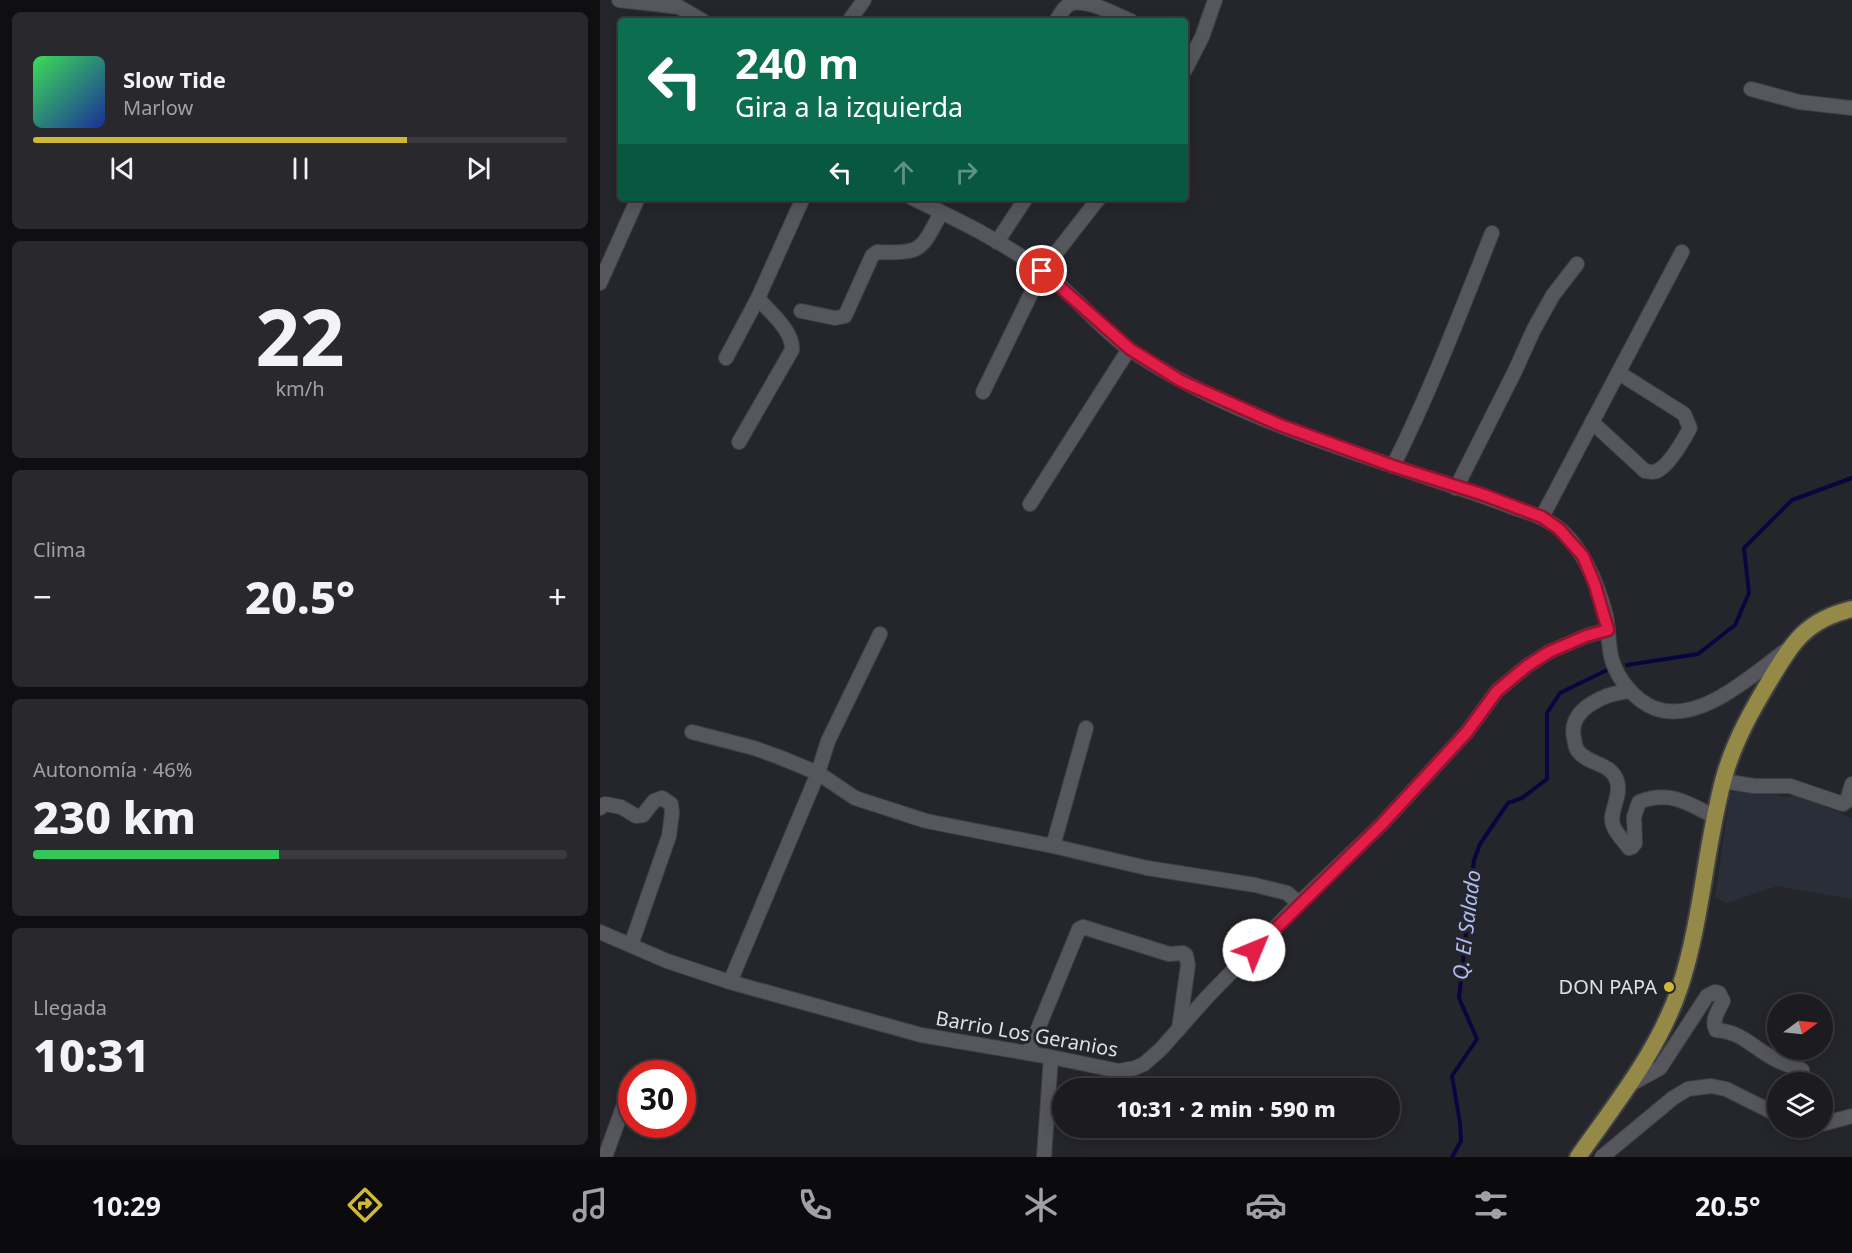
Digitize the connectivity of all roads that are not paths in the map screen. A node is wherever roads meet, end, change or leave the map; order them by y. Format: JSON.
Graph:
{"nodes":[{"id":1,"x":619,"y":0,"type":"edge"},
{"id":2,"x":864,"y":0,"type":"edge"},
{"id":3,"x":1215,"y":0,"type":"edge"},
{"id":4,"x":647,"y":1,"type":"edge"},
{"id":5,"x":698,"y":18,"type":"edge"},
{"id":6,"x":851,"y":18,"type":"edge"},
{"id":7,"x":1058,"y":18,"type":"edge"},
{"id":8,"x":1125,"y":18,"type":"edge"},
{"id":9,"x":1189,"y":54,"type":"edge"},
{"id":10,"x":1751,"y":89,"type":"dead end"},
{"id":11,"x":1852,"y":108,"type":"edge"},
{"id":12,"x":637,"y":201,"type":"edge"},
{"id":13,"x":802,"y":201,"type":"edge"},
{"id":14,"x":922,"y":201,"type":"edge"},
{"id":15,"x":1024,"y":201,"type":"edge"},
{"id":16,"x":1097,"y":201,"type":"edge"},
{"id":17,"x":938,"y":206,"type":"edge"},
{"id":18,"x":1492,"y":232,"type":"dead end"},
{"id":19,"x":997,"y":242,"type":"junction"},
{"id":20,"x":1682,"y":252,"type":"dead end"},
{"id":21,"x":1577,"y":264,"type":"dead end"},
{"id":22,"x":1042,"y":271,"type":"junction"},
{"id":23,"x":600,"y":283,"type":"edge"},
{"id":24,"x":759,"y":298,"type":"junction"},
{"id":25,"x":801,"y":311,"type":"dead end"},
{"id":26,"x":1130,"y":349,"type":"junction"},
{"id":27,"x":726,"y":358,"type":"dead end"},
{"id":28,"x":1619,"y":373,"type":"junction"},
{"id":29,"x":983,"y":392,"type":"dead end"},
{"id":30,"x":1592,"y":422,"type":"junction"},
{"id":31,"x":739,"y":442,"type":"dead end"},
{"id":32,"x":1393,"y":466,"type":"junction"},
{"id":33,"x":1456,"y":488,"type":"junction"},
{"id":34,"x":1030,"y":504,"type":"dead end"},
{"id":35,"x":1542,"y":517,"type":"junction"},
{"id":36,"x":1852,"y":609,"type":"edge"},
{"id":37,"x":1608,"y":630,"type":"junction"},
{"id":38,"x":880,"y":634,"type":"dead end"},
{"id":39,"x":1789,"y":648,"type":"junction"},
{"id":40,"x":1630,"y":691,"type":"junction"},
{"id":41,"x":1086,"y":728,"type":"dead end"},
{"id":42,"x":692,"y":732,"type":"dead end"},
{"id":43,"x":818,"y":773,"type":"junction"},
{"id":44,"x":1723,"y":781,"type":"junction"},
{"id":45,"x":1852,"y":784,"type":"edge"},
{"id":46,"x":600,"y":808,"type":"edge"},
{"id":47,"x":1715,"y":817,"type":"junction"},
{"id":48,"x":1053,"y":846,"type":"junction"},
{"id":49,"x":1299,"y":903,"type":"junction"},
{"id":50,"x":603,"y":933,"type":"edge"},
{"id":51,"x":631,"y":945,"type":"junction"},
{"id":52,"x":600,"y":948,"type":"edge"},
{"id":53,"x":730,"y":982,"type":"junction"},
{"id":54,"x":1179,"y":1029,"type":"junction"},
{"id":55,"x":1028,"y":1053,"type":"junction"},
{"id":56,"x":1051,"y":1057,"type":"junction"},
{"id":57,"x":1802,"y":1070,"type":"dead end"},
{"id":58,"x":1628,"y":1086,"type":"junction"},
{"id":59,"x":1767,"y":1110,"type":"edge"},
{"id":60,"x":1852,"y":1116,"type":"edge"},
{"id":61,"x":618,"y":1121,"type":"edge"},
{"id":62,"x":1833,"y":1121,"type":"edge"},
{"id":63,"x":605,"y":1157,"type":"edge"},
{"id":64,"x":1044,"y":1157,"type":"edge"},
{"id":65,"x":1578,"y":1157,"type":"edge"},
{"id":66,"x":1602,"y":1157,"type":"edge"}],
"edges":[{"from":1,"to":4,"type":"street"},
{"from":2,"to":6,"type":"street"},
{"from":3,"to":9,"type":"street"},
{"from":4,"to":5,"type":"street"},
{"from":7,"to":8,"type":"street"},
{"from":10,"to":11,"type":"street"},
{"from":12,"to":23,"type":"street"},
{"from":13,"to":24,"type":"street"},
{"from":14,"to":17,"type":"street"},
{"from":15,"to":19,"type":"street"},
{"from":16,"to":22,"type":"street"},
{"from":17,"to":19,"type":"street"},
{"from":17,"to":25,"type":"street"},
{"from":18,"to":32,"type":"street"},
{"from":19,"to":22,"type":"street"},
{"from":20,"to":28,"type":"street"},
{"from":21,"to":33,"type":"street"},
{"from":22,"to":26,"type":"street"},
{"from":22,"to":29,"type":"street"},
{"from":24,"to":27,"type":"street"},
{"from":24,"to":31,"type":"street"},
{"from":26,"to":32,"type":"street"},
{"from":26,"to":34,"type":"street"},
{"from":28,"to":30,"type":"street"},
{"from":28,"to":30,"type":"street"},
{"from":30,"to":35,"type":"street"},
{"from":32,"to":33,"type":"street"},
{"from":33,"to":35,"type":"street"},
{"from":35,"to":37,"type":"street"},
{"from":36,"to":39,"type":"main road"},
{"from":37,"to":40,"type":"street"},
{"from":37,"to":49,"type":"street","name":"Barrio Los Geranios"},
{"from":38,"to":43,"type":"street"},
{"from":39,"to":40,"type":"street"},
{"from":39,"to":44,"type":"main road"},
{"from":40,"to":47,"type":"street"},
{"from":41,"to":48,"type":"street"},
{"from":42,"to":43,"type":"street"},
{"from":43,"to":48,"type":"street"},
{"from":43,"to":53,"type":"street"},
{"from":44,"to":45,"type":"street"},
{"from":44,"to":47,"type":"main road"},
{"from":46,"to":51,"type":"street"},
{"from":47,"to":58,"type":"main road"},
{"from":48,"to":49,"type":"street"},
{"from":49,"to":54,"type":"street","name":"Barrio Los Geranios"},
{"from":50,"to":51,"type":"street","name":"Barrio Los Geranios"},
{"from":50,"to":52,"type":"street"},
{"from":51,"to":53,"type":"street","name":"Barrio Los Geranios"},
{"from":53,"to":55,"type":"street","name":"Barrio Los Geranios"},
{"from":54,"to":55,"type":"street"},
{"from":54,"to":56,"type":"street","name":"Barrio Los Geranios"},
{"from":55,"to":56,"type":"street","name":"Barrio Los Geranios"},
{"from":56,"to":64,"type":"street"},
{"from":57,"to":58,"type":"street"},
{"from":58,"to":65,"type":"main road"},
{"from":59,"to":66,"type":"street"},
{"from":60,"to":62,"type":"street"},
{"from":61,"to":63,"type":"street"}]}
